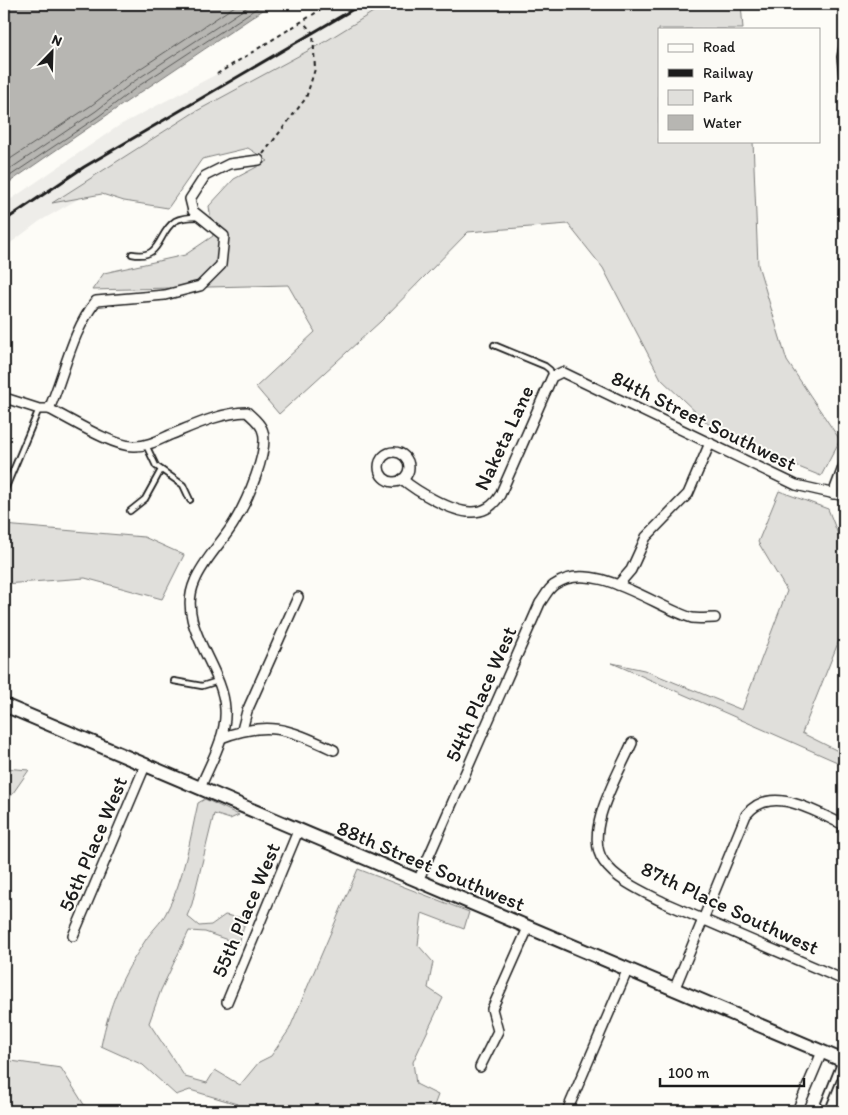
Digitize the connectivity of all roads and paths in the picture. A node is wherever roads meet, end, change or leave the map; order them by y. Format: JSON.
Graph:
{"nodes":[{"id":1,"x":330,"y":4,"type":"edge"},
{"id":2,"x":303,"y":22,"type":"junction"},
{"id":3,"x":844,"y":36,"type":"edge"},
{"id":4,"x":217,"y":74,"type":"dead end"},
{"id":5,"x":844,"y":96,"type":"edge"},
{"id":6,"x":259,"y":160,"type":"joint"},
{"id":7,"x":201,"y":217,"type":"junction"},
{"id":8,"x":132,"y":254,"type":"dead end"},
{"id":9,"x":494,"y":345,"type":"dead end"},
{"id":10,"x":552,"y":377,"type":"junction"},
{"id":11,"x":6,"y":400,"type":"edge"},
{"id":12,"x":39,"y":408,"type":"junction"},
{"id":13,"x":49,"y":409,"type":"junction"},
{"id":14,"x":710,"y":443,"type":"junction"},
{"id":15,"x":145,"y":444,"type":"junction"},
{"id":16,"x":844,"y":465,"type":"edge"},
{"id":17,"x":161,"y":470,"type":"junction"},
{"id":18,"x":402,"y":479,"type":"dead end"},
{"id":19,"x":4,"y":492,"type":"edge"},
{"id":20,"x":833,"y":494,"type":"junction"},
{"id":21,"x":844,"y":496,"type":"edge"},
{"id":22,"x":190,"y":500,"type":"dead end"},
{"id":23,"x":130,"y":511,"type":"dead end"},
{"id":24,"x":618,"y":585,"type":"junction"},
{"id":25,"x":298,"y":597,"type":"dead end"},
{"id":26,"x":715,"y":618,"type":"dead end"},
{"id":27,"x":219,"y":680,"type":"junction"},
{"id":28,"x":174,"y":681,"type":"dead end"},
{"id":29,"x":4,"y":705,"type":"edge"},
{"id":30,"x":242,"y":730,"type":"junction"},
{"id":31,"x":221,"y":738,"type":"junction"},
{"id":32,"x":632,"y":743,"type":"dead end"},
{"id":33,"x":334,"y":750,"type":"dead end"},
{"id":34,"x":145,"y":766,"type":"junction"},
{"id":35,"x":200,"y":788,"type":"junction"},
{"id":36,"x":843,"y":824,"type":"edge"},
{"id":37,"x":298,"y":831,"type":"junction"},
{"id":38,"x":844,"y":850,"type":"edge"},
{"id":39,"x":418,"y":881,"type":"junction"},
{"id":40,"x":702,"y":918,"type":"junction"},
{"id":41,"x":528,"y":928,"type":"junction"},
{"id":42,"x":73,"y":936,"type":"dead end"},
{"id":43,"x":627,"y":971,"type":"junction"},
{"id":44,"x":844,"y":980,"type":"edge"},
{"id":45,"x":674,"y":990,"type":"junction"},
{"id":46,"x":227,"y":1002,"type":"dead end"},
{"id":47,"x":822,"y":1052,"type":"junction"},
{"id":48,"x":843,"y":1061,"type":"edge"},
{"id":49,"x":480,"y":1067,"type":"dead end"},
{"id":50,"x":567,"y":1111,"type":"edge"},
{"id":51,"x":797,"y":1111,"type":"edge"},
{"id":52,"x":821,"y":1111,"type":"edge"}],
"edges":[{"from":1,"to":2,"type":"path"},
{"from":2,"to":4,"type":"path"},
{"from":2,"to":6,"type":"path"},
{"from":3,"to":5,"type":"lane"},
{"from":6,"to":7,"type":"street"},
{"from":7,"to":8,"type":"lane"},
{"from":7,"to":13,"type":"street"},
{"from":9,"to":10,"type":"lane"},
{"from":10,"to":14,"type":"street","name":"84th Street Southwest"},
{"from":10,"to":18,"type":"street","name":"Naketa Lane"},
{"from":11,"to":12,"type":"street"},
{"from":12,"to":13,"type":"street"},
{"from":12,"to":19,"type":"lane"},
{"from":13,"to":15,"type":"street"},
{"from":14,"to":20,"type":"street","name":"84th Street Southwest"},
{"from":14,"to":24,"type":"street"},
{"from":15,"to":17,"type":"lane"},
{"from":15,"to":27,"type":"street"},
{"from":16,"to":20,"type":"street"},
{"from":17,"to":22,"type":"lane"},
{"from":17,"to":23,"type":"lane"},
{"from":20,"to":21,"type":"street","name":"84th Street Southwest"},
{"from":24,"to":26,"type":"street","name":"54th Place West"},
{"from":24,"to":39,"type":"street","name":"54th Place West"},
{"from":25,"to":30,"type":"street"},
{"from":27,"to":28,"type":"lane"},
{"from":27,"to":31,"type":"street"},
{"from":29,"to":34,"type":"street","name":"88th Street Southwest"},
{"from":30,"to":31,"type":"street"},
{"from":30,"to":33,"type":"street"},
{"from":31,"to":35,"type":"street"},
{"from":32,"to":40,"type":"street","name":"87th Place Southwest"},
{"from":34,"to":35,"type":"street","name":"88th Street Southwest"},
{"from":34,"to":42,"type":"street","name":"56th Place West"},
{"from":35,"to":37,"type":"street","name":"88th Street Southwest"},
{"from":36,"to":38,"type":"lane"},
{"from":36,"to":40,"type":"street"},
{"from":37,"to":39,"type":"street","name":"88th Street Southwest"},
{"from":37,"to":46,"type":"street","name":"55th Place West"},
{"from":39,"to":41,"type":"street","name":"88th Street Southwest"},
{"from":40,"to":44,"type":"street","name":"87th Place Southwest"},
{"from":40,"to":45,"type":"street"},
{"from":41,"to":43,"type":"street","name":"88th Street Southwest"},
{"from":41,"to":49,"type":"street"},
{"from":43,"to":45,"type":"street","name":"88th Street Southwest"},
{"from":43,"to":50,"type":"street"},
{"from":45,"to":47,"type":"street","name":"88th Street Southwest"},
{"from":47,"to":48,"type":"street","name":"88th Street Southwest"},
{"from":47,"to":51,"type":"street"},
{"from":48,"to":52,"type":"lane"}]}
